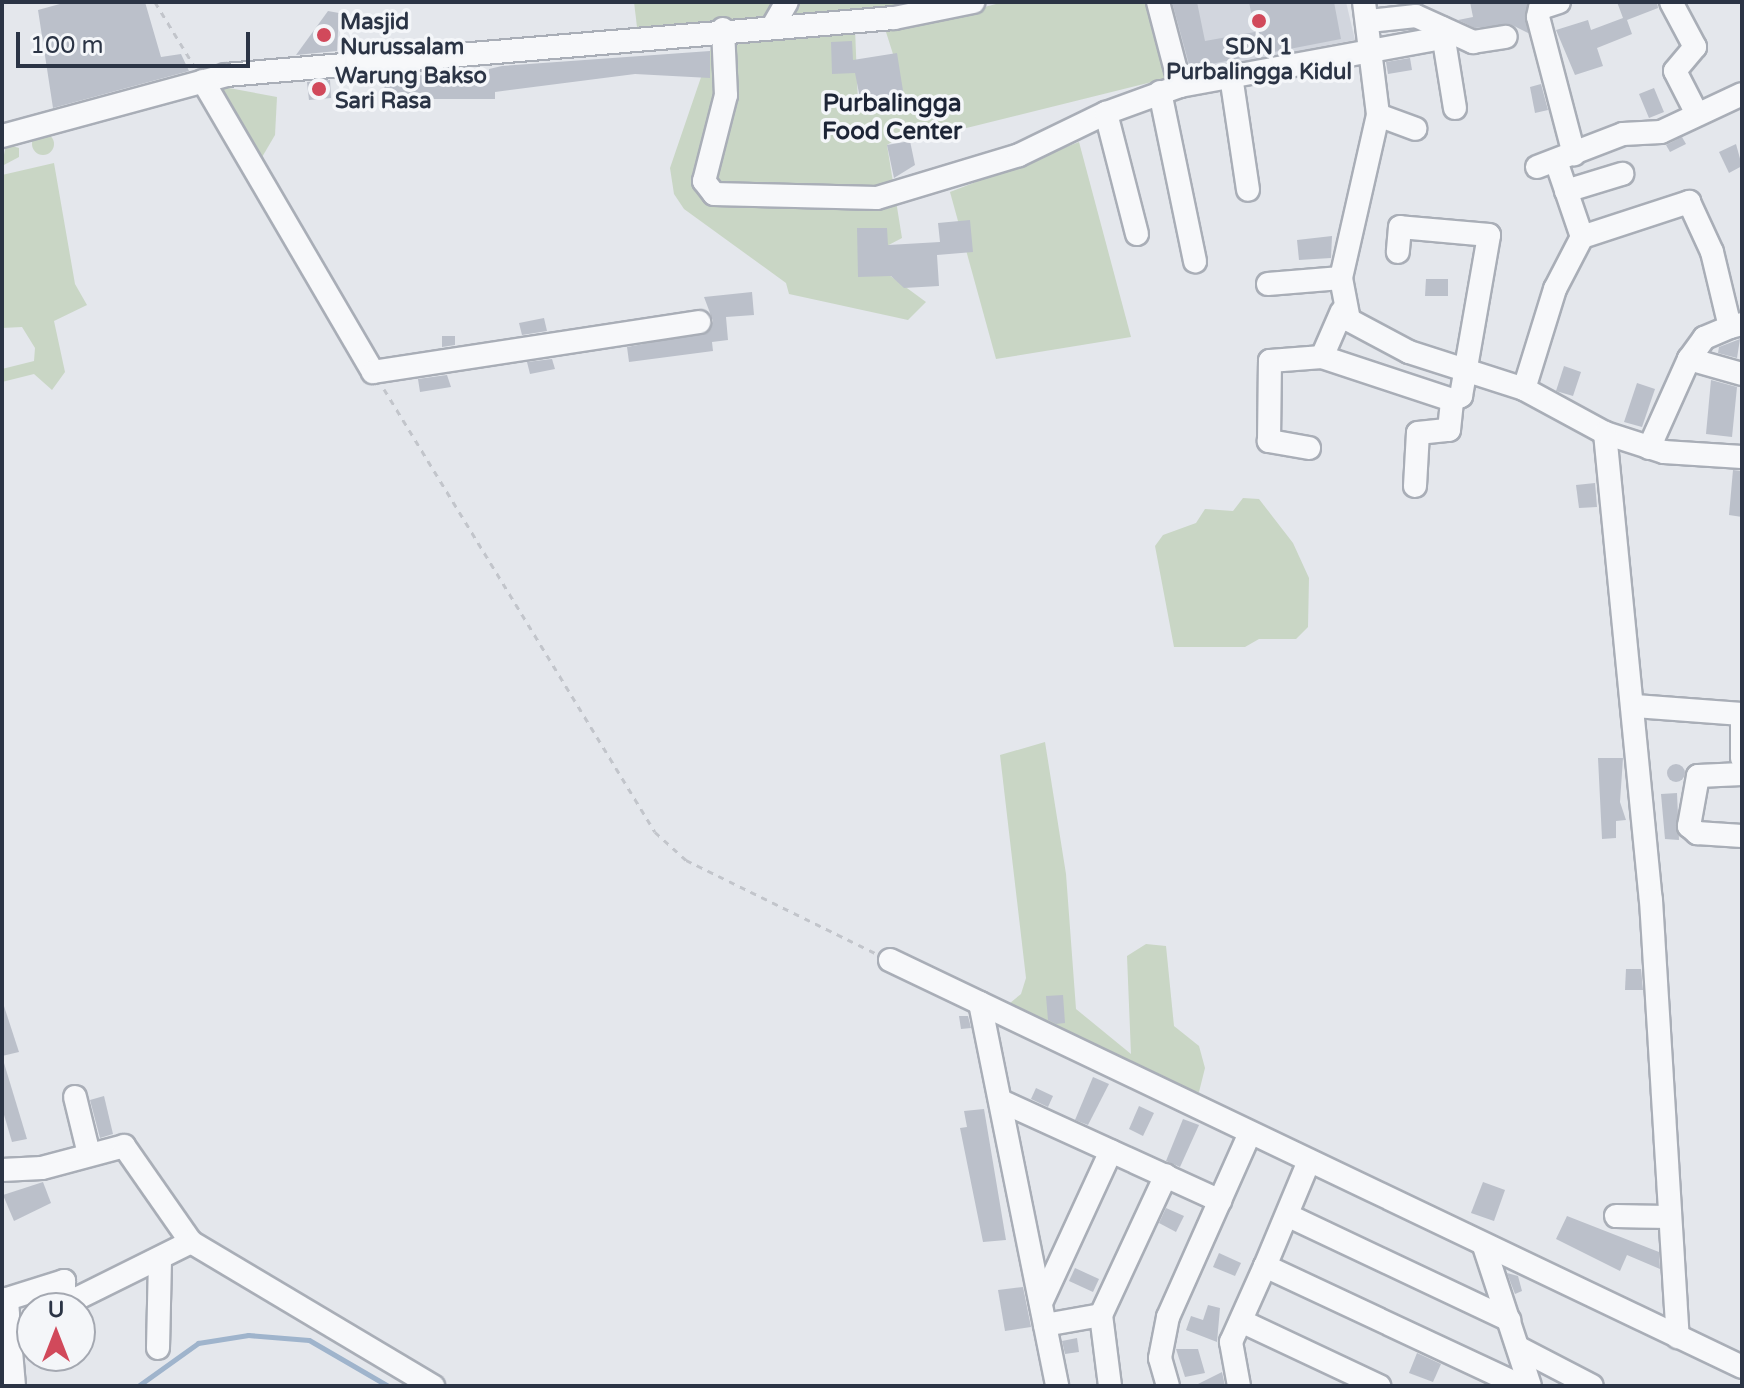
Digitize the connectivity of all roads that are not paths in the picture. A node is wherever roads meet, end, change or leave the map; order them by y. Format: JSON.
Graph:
{"nodes":[{"id":1,"x":787,"y":2,"type":"edge"},
{"id":2,"x":973,"y":2,"type":"edge"},
{"id":3,"x":1158,"y":2,"type":"edge"},
{"id":4,"x":1671,"y":2,"type":"edge"},
{"id":5,"x":1549,"y":3,"type":"edge"},
{"id":6,"x":1366,"y":11,"type":"edge"},
{"id":7,"x":773,"y":26,"type":"junction"},
{"id":8,"x":723,"y":29,"type":"junction"},
{"id":9,"x":1442,"y":33,"type":"junction"},
{"id":10,"x":1506,"y":37,"type":"dead end"},
{"id":11,"x":1373,"y":48,"type":"junction"},
{"id":12,"x":1231,"y":76,"type":"junction"},
{"id":13,"x":203,"y":81,"type":"junction"},
{"id":14,"x":1170,"y":89,"type":"junction"},
{"id":15,"x":1742,"y":94,"type":"edge"},
{"id":16,"x":1455,"y":108,"type":"dead end"},
{"id":17,"x":1106,"y":113,"type":"junction"},
{"id":18,"x":1697,"y":114,"type":"junction"},
{"id":19,"x":1378,"y":115,"type":"junction"},
{"id":20,"x":1416,"y":129,"type":"dead end"},
{"id":21,"x":2,"y":136,"type":"edge"},
{"id":22,"x":1555,"y":161,"type":"junction"},
{"id":23,"x":1622,"y":174,"type":"dead end"},
{"id":24,"x":1248,"y":190,"type":"dead end"},
{"id":25,"x":1566,"y":191,"type":"junction"},
{"id":26,"x":1137,"y":234,"type":"dead end"},
{"id":27,"x":1582,"y":237,"type":"junction"},
{"id":28,"x":1398,"y":252,"type":"dead end"},
{"id":29,"x":1195,"y":261,"type":"dead end"},
{"id":30,"x":1341,"y":278,"type":"junction"},
{"id":31,"x":1268,"y":284,"type":"dead end"},
{"id":32,"x":1342,"y":311,"type":"junction"},
{"id":33,"x":699,"y":322,"type":"dead end"},
{"id":34,"x":1736,"y":326,"type":"edge"},
{"id":35,"x":1324,"y":351,"type":"junction"},
{"id":36,"x":1689,"y":359,"type":"junction"},
{"id":37,"x":1405,"y":365,"type":"junction"},
{"id":38,"x":1468,"y":371,"type":"junction"},
{"id":39,"x":1742,"y":374,"type":"edge"},
{"id":40,"x":1524,"y":389,"type":"junction"},
{"id":41,"x":1456,"y":398,"type":"junction"},
{"id":42,"x":1605,"y":433,"type":"junction"},
{"id":43,"x":1742,"y":434,"type":"edge"},
{"id":44,"x":1309,"y":448,"type":"dead end"},
{"id":45,"x":1649,"y":448,"type":"junction"},
{"id":46,"x":1739,"y":457,"type":"edge"},
{"id":47,"x":1415,"y":486,"type":"dead end"},
{"id":48,"x":1635,"y":706,"type":"junction"},
{"id":49,"x":1742,"y":714,"type":"edge"},
{"id":50,"x":1742,"y":758,"type":"edge"},
{"id":51,"x":1742,"y":774,"type":"edge"},
{"id":52,"x":1742,"y":836,"type":"edge"},
{"id":53,"x":890,"y":960,"type":"road end"},
{"id":54,"x":980,"y":1003,"type":"junction"},
{"id":55,"x":75,"y":1097,"type":"dead end"},
{"id":56,"x":1001,"y":1101,"type":"junction"},
{"id":57,"x":1250,"y":1133,"type":"junction"},
{"id":58,"x":1111,"y":1151,"type":"junction"},
{"id":59,"x":89,"y":1154,"type":"junction"},
{"id":60,"x":1309,"y":1161,"type":"junction"},
{"id":61,"x":2,"y":1170,"type":"edge"},
{"id":62,"x":1166,"y":1175,"type":"junction"},
{"id":63,"x":1220,"y":1201,"type":"junction"},
{"id":64,"x":1287,"y":1215,"type":"junction"},
{"id":65,"x":1616,"y":1216,"type":"dead end"},
{"id":66,"x":1670,"y":1217,"type":"junction"},
{"id":67,"x":191,"y":1242,"type":"junction"},
{"id":68,"x":1484,"y":1246,"type":"junction"},
{"id":69,"x":160,"y":1259,"type":"junction"},
{"id":70,"x":1265,"y":1266,"type":"junction"},
{"id":71,"x":1041,"y":1303,"type":"junction"},
{"id":72,"x":1101,"y":1315,"type":"junction"},
{"id":73,"x":5,"y":1316,"type":"edge"},
{"id":74,"x":1509,"y":1320,"type":"junction"},
{"id":75,"x":1241,"y":1321,"type":"junction"},
{"id":76,"x":1045,"y":1325,"type":"junction"},
{"id":77,"x":1678,"y":1337,"type":"junction"},
{"id":78,"x":1532,"y":1346,"type":"junction"},
{"id":79,"x":158,"y":1348,"type":"dead end"},
{"id":80,"x":1742,"y":1367,"type":"edge"},
{"id":81,"x":1493,"y":1379,"type":"edge"},
{"id":82,"x":14,"y":1386,"type":"edge"},
{"id":83,"x":433,"y":1386,"type":"edge"},
{"id":84,"x":1057,"y":1386,"type":"edge"},
{"id":85,"x":1110,"y":1386,"type":"edge"},
{"id":86,"x":1168,"y":1386,"type":"edge"},
{"id":87,"x":1239,"y":1386,"type":"edge"},
{"id":88,"x":1379,"y":1386,"type":"edge"},
{"id":89,"x":1520,"y":1386,"type":"edge"},
{"id":90,"x":1530,"y":1386,"type":"edge"},
{"id":91,"x":1592,"y":1386,"type":"edge"}],
"edges":[{"from":1,"to":7,"type":"street"},
{"from":2,"to":7,"type":"street"},
{"from":3,"to":14,"type":"street"},
{"from":4,"to":18,"type":"street"},
{"from":5,"to":22,"type":"street"},
{"from":6,"to":9,"type":"street"},
{"from":6,"to":11,"type":"street"},
{"from":7,"to":8,"type":"street"},
{"from":8,"to":13,"type":"street"},
{"from":8,"to":17,"type":"street"},
{"from":9,"to":10,"type":"street"},
{"from":9,"to":11,"type":"street"},
{"from":9,"to":16,"type":"street"},
{"from":11,"to":12,"type":"street"},
{"from":11,"to":19,"type":"street"},
{"from":12,"to":14,"type":"street"},
{"from":12,"to":24,"type":"street"},
{"from":13,"to":21,"type":"street"},
{"from":13,"to":33,"type":"street"},
{"from":14,"to":17,"type":"street"},
{"from":14,"to":29,"type":"street"},
{"from":15,"to":18,"type":"street"},
{"from":17,"to":26,"type":"street"},
{"from":18,"to":22,"type":"street"},
{"from":19,"to":20,"type":"street"},
{"from":19,"to":30,"type":"street"},
{"from":22,"to":25,"type":"street"},
{"from":23,"to":25,"type":"street"},
{"from":25,"to":27,"type":"street"},
{"from":27,"to":34,"type":"street"},
{"from":27,"to":40,"type":"street"},
{"from":28,"to":38,"type":"street"},
{"from":30,"to":31,"type":"street"},
{"from":30,"to":32,"type":"street"},
{"from":32,"to":35,"type":"street"},
{"from":32,"to":37,"type":"street"},
{"from":34,"to":36,"type":"street"},
{"from":35,"to":37,"type":"street"},
{"from":35,"to":44,"type":"street"},
{"from":36,"to":39,"type":"street"},
{"from":36,"to":45,"type":"street"},
{"from":37,"to":38,"type":"street"},
{"from":37,"to":41,"type":"street"},
{"from":38,"to":40,"type":"street"},
{"from":38,"to":41,"type":"street"},
{"from":40,"to":42,"type":"street"},
{"from":41,"to":47,"type":"street"},
{"from":42,"to":45,"type":"street"},
{"from":42,"to":48,"type":"street"},
{"from":43,"to":46,"type":"street"},
{"from":45,"to":46,"type":"street"},
{"from":48,"to":49,"type":"street"},
{"from":48,"to":66,"type":"street"},
{"from":49,"to":50,"type":"street"},
{"from":51,"to":52,"type":"street"},
{"from":53,"to":54,"type":"street"},
{"from":54,"to":56,"type":"street"},
{"from":54,"to":57,"type":"street"},
{"from":55,"to":59,"type":"street"},
{"from":56,"to":58,"type":"street"},
{"from":56,"to":71,"type":"street"},
{"from":57,"to":60,"type":"street"},
{"from":57,"to":63,"type":"street"},
{"from":58,"to":62,"type":"street"},
{"from":58,"to":71,"type":"street"},
{"from":59,"to":61,"type":"street"},
{"from":59,"to":67,"type":"street"},
{"from":60,"to":64,"type":"street"},
{"from":60,"to":68,"type":"street"},
{"from":62,"to":63,"type":"street"},
{"from":62,"to":72,"type":"street"},
{"from":63,"to":86,"type":"street"},
{"from":64,"to":70,"type":"street"},
{"from":64,"to":74,"type":"street"},
{"from":65,"to":66,"type":"street"},
{"from":66,"to":77,"type":"street"},
{"from":67,"to":69,"type":"street"},
{"from":67,"to":83,"type":"street"},
{"from":68,"to":74,"type":"street"},
{"from":68,"to":77,"type":"street"},
{"from":69,"to":73,"type":"street"},
{"from":69,"to":79,"type":"street"},
{"from":70,"to":75,"type":"street"},
{"from":70,"to":81,"type":"street"},
{"from":71,"to":76,"type":"street"},
{"from":72,"to":76,"type":"street"},
{"from":72,"to":85,"type":"street"},
{"from":73,"to":82,"type":"street"},
{"from":74,"to":78,"type":"street"},
{"from":75,"to":87,"type":"street"},
{"from":75,"to":88,"type":"street"},
{"from":76,"to":84,"type":"street"},
{"from":77,"to":80,"type":"street"},
{"from":78,"to":90,"type":"street"},
{"from":78,"to":91,"type":"street"},
{"from":81,"to":89,"type":"street"}]}
